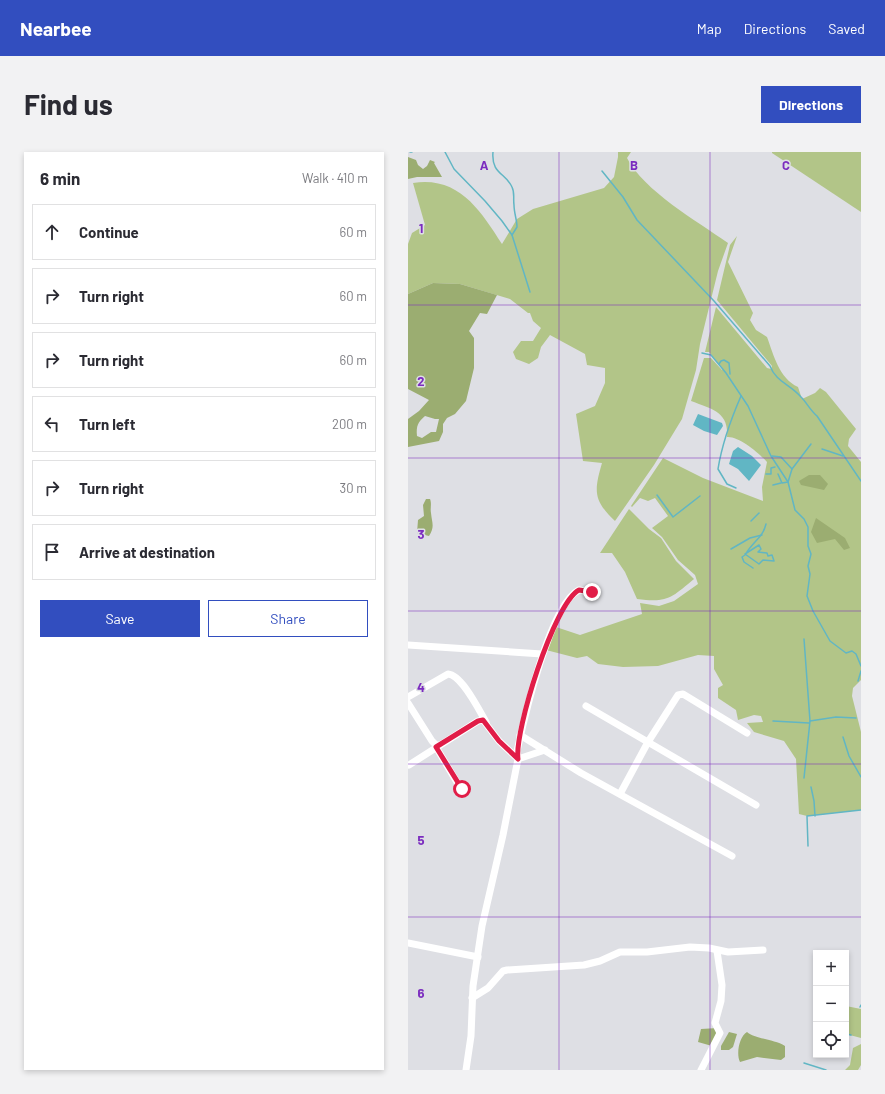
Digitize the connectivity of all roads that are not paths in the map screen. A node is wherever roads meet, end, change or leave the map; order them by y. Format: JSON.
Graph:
{"nodes":[{"id":1,"x":597,"y":593,"type":"dead end"},
{"id":2,"x":408,"y":645,"type":"edge"},
{"id":3,"x":542,"y":654,"type":"junction"},
{"id":4,"x":408,"y":697,"type":"edge"},
{"id":5,"x":408,"y":703,"type":"edge"},
{"id":6,"x":586,"y":706,"type":"dead end"},
{"id":7,"x":486,"y":722,"type":"junction"},
{"id":8,"x":746,"y":733,"type":"dead end"},
{"id":9,"x":520,"y":735,"type":"junction"},
{"id":10,"x":648,"y":742,"type":"junction"},
{"id":11,"x":438,"y":746,"type":"junction"},
{"id":12,"x":545,"y":750,"type":"junction"},
{"id":13,"x":518,"y":759,"type":"junction"},
{"id":14,"x":409,"y":765,"type":"edge"},
{"id":15,"x":462,"y":789,"type":"dead end"},
{"id":16,"x":620,"y":794,"type":"junction"},
{"id":17,"x":756,"y":805,"type":"dead end"},
{"id":18,"x":732,"y":856,"type":"dead end"},
{"id":19,"x":408,"y":943,"type":"edge"},
{"id":20,"x":763,"y":950,"type":"dead end"},
{"id":21,"x":716,"y":951,"type":"junction"},
{"id":22,"x":478,"y":957,"type":"junction"},
{"id":23,"x":472,"y":998,"type":"junction"},
{"id":24,"x":466,"y":1070,"type":"edge"},
{"id":25,"x":701,"y":1070,"type":"edge"}],
"edges":[{"from":1,"to":3,"type":"street"},
{"from":2,"to":3,"type":"street"},
{"from":3,"to":9,"type":"street"},
{"from":4,"to":7,"type":"street"},
{"from":5,"to":11,"type":"street"},
{"from":6,"to":10,"type":"street"},
{"from":7,"to":11,"type":"street"},
{"from":7,"to":13,"type":"street"},
{"from":8,"to":10,"type":"street"},
{"from":9,"to":12,"type":"street"},
{"from":9,"to":13,"type":"street"},
{"from":10,"to":16,"type":"street"},
{"from":10,"to":17,"type":"street"},
{"from":11,"to":14,"type":"street"},
{"from":11,"to":15,"type":"street"},
{"from":12,"to":13,"type":"street"},
{"from":12,"to":16,"type":"street"},
{"from":13,"to":22,"type":"street"},
{"from":16,"to":18,"type":"street"},
{"from":19,"to":22,"type":"street"},
{"from":20,"to":21,"type":"street"},
{"from":21,"to":23,"type":"street"},
{"from":21,"to":25,"type":"street"},
{"from":22,"to":23,"type":"street"},
{"from":23,"to":24,"type":"street"}]}
